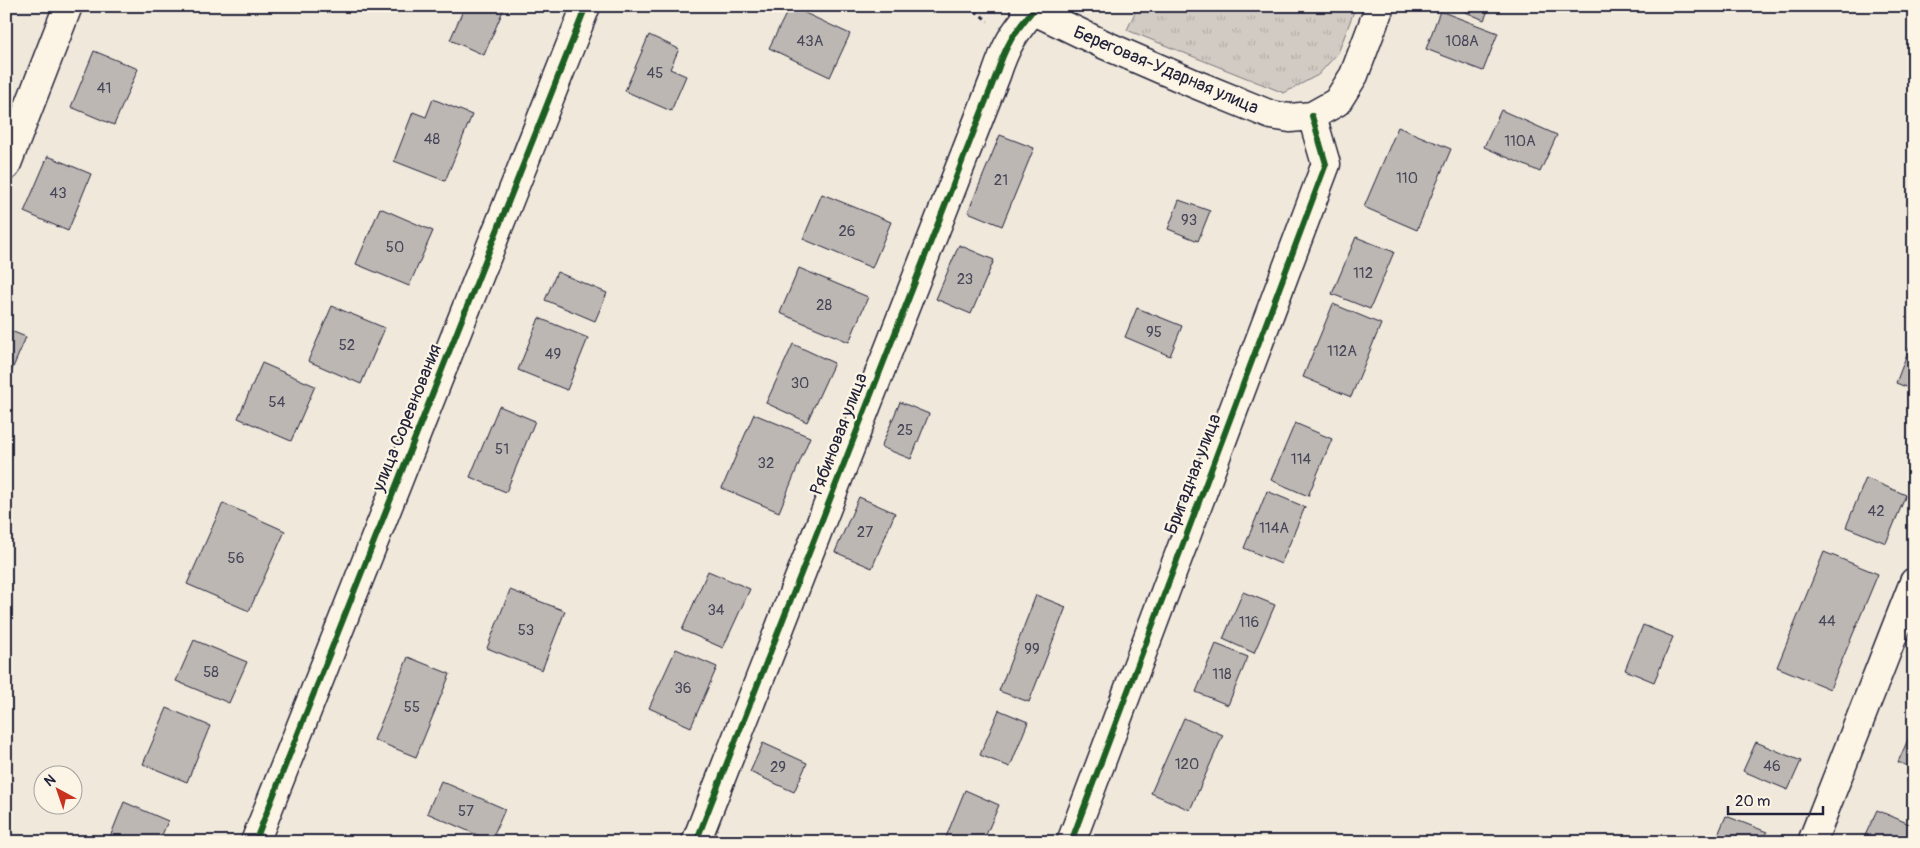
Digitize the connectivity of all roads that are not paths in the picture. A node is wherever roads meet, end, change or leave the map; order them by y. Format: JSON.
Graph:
{"nodes":[{"id":1,"x":68,"y":6,"type":"edge"},
{"id":2,"x":586,"y":6,"type":"edge"},
{"id":3,"x":1380,"y":6,"type":"edge"},
{"id":4,"x":1032,"y":8,"type":"edge"},
{"id":5,"x":1312,"y":116,"type":"junction"},
{"id":6,"x":6,"y":166,"type":"edge"},
{"id":7,"x":1914,"y":582,"type":"edge"},
{"id":8,"x":255,"y":842,"type":"edge"},
{"id":9,"x":696,"y":842,"type":"edge"},
{"id":10,"x":1071,"y":842,"type":"edge"},
{"id":11,"x":1812,"y":842,"type":"edge"}],
"edges":[{"from":1,"to":6,"type":"street"},
{"from":2,"to":8,"type":"street","name":"улица Соревнования"},
{"from":3,"to":5,"type":"street"},
{"from":4,"to":5,"type":"street","name":"Береговая-Ударная улица"},
{"from":4,"to":9,"type":"street","name":"Рябиновая улица"},
{"from":5,"to":10,"type":"street","name":"Бригадная улица"},
{"from":7,"to":11,"type":"street"}]}
